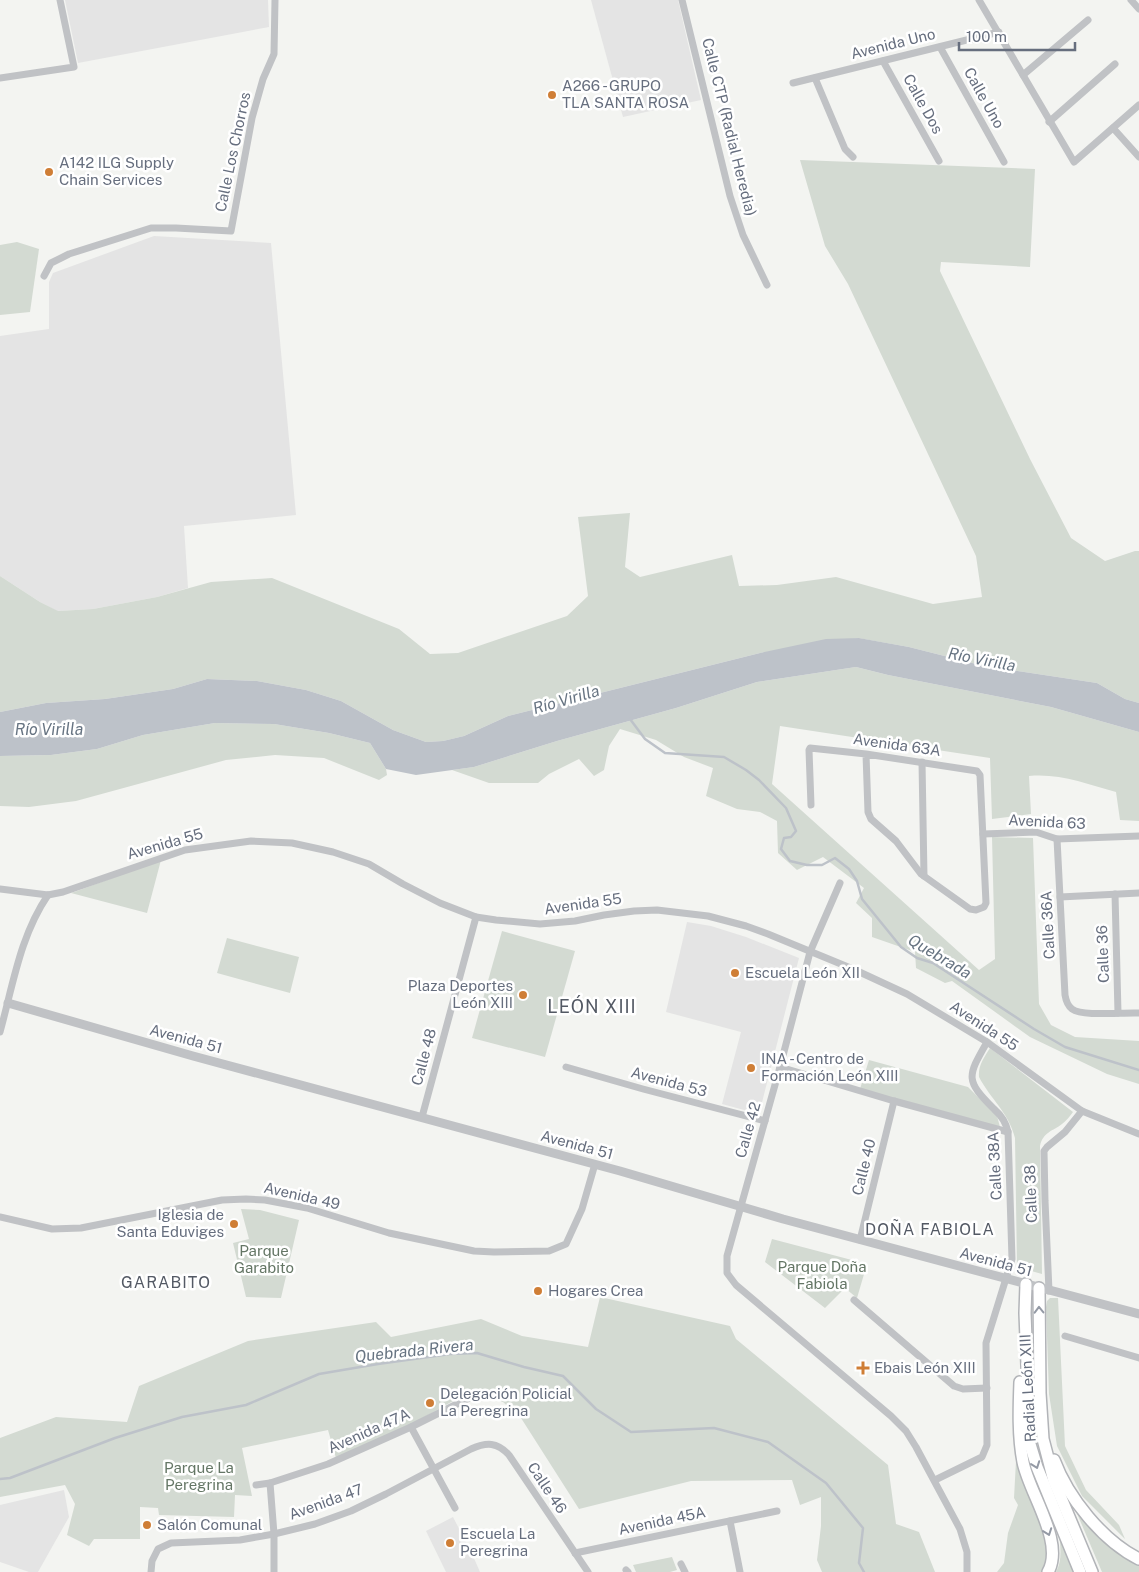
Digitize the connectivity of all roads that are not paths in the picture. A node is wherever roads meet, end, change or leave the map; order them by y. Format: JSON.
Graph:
{"nodes":[{"id":1,"x":60,"y":0,"type":"edge"},
{"id":2,"x":275,"y":0,"type":"edge"},
{"id":3,"x":682,"y":0,"type":"edge"},
{"id":4,"x":979,"y":0,"type":"edge"},
{"id":5,"x":1131,"y":0,"type":"edge"},
{"id":6,"x":1139,"y":10,"type":"edge"},
{"id":7,"x":1088,"y":20,"type":"dead end"},
{"id":8,"x":999,"y":32,"type":"junction"},
{"id":9,"x":940,"y":47,"type":"junction"},
{"id":10,"x":883,"y":61,"type":"junction"},
{"id":11,"x":1115,"y":64,"type":"dead end"},
{"id":12,"x":1023,"y":75,"type":"junction"},
{"id":13,"x":0,"y":78,"type":"edge"},
{"id":14,"x":816,"y":78,"type":"junction"},
{"id":15,"x":793,"y":83,"type":"dead end"},
{"id":16,"x":1139,"y":105,"type":"edge"},
{"id":17,"x":1050,"y":122,"type":"junction"},
{"id":18,"x":1113,"y":128,"type":"junction"},
{"id":19,"x":853,"y":157,"type":"dead end"},
{"id":20,"x":1139,"y":157,"type":"edge"},
{"id":21,"x":939,"y":161,"type":"dead end"},
{"id":22,"x":1004,"y":162,"type":"dead end"},
{"id":23,"x":44,"y":276,"type":"dead end"},
{"id":24,"x":767,"y":285,"type":"dead end"},
{"id":25,"x":866,"y":754,"type":"junction"},
{"id":26,"x":922,"y":762,"type":"junction"},
{"id":27,"x":811,"y":805,"type":"dead end"},
{"id":28,"x":983,"y":834,"type":"junction"},
{"id":29,"x":1139,"y":836,"type":"edge"},
{"id":30,"x":1057,"y":839,"type":"junction"},
{"id":31,"x":924,"y":876,"type":"junction"},
{"id":32,"x":840,"y":883,"type":"dead end"},
{"id":33,"x":0,"y":889,"type":"edge"},
{"id":34,"x":1139,"y":893,"type":"edge"},
{"id":35,"x":1114,"y":894,"type":"junction"},
{"id":36,"x":48,"y":895,"type":"junction"},
{"id":37,"x":1060,"y":897,"type":"junction"},
{"id":38,"x":476,"y":917,"type":"junction"},
{"id":39,"x":810,"y":952,"type":"junction"},
{"id":40,"x":8,"y":1003,"type":"junction"},
{"id":41,"x":1118,"y":1013,"type":"junction"},
{"id":42,"x":1139,"y":1013,"type":"edge"},
{"id":43,"x":0,"y":1032,"type":"edge"},
{"id":44,"x":987,"y":1042,"type":"junction"},
{"id":45,"x":566,"y":1067,"type":"dead end"},
{"id":46,"x":780,"y":1067,"type":"junction"},
{"id":47,"x":894,"y":1101,"type":"junction"},
{"id":48,"x":1082,"y":1111,"type":"junction"},
{"id":49,"x":422,"y":1117,"type":"junction"},
{"id":50,"x":765,"y":1121,"type":"junction"},
{"id":51,"x":1008,"y":1132,"type":"junction"},
{"id":52,"x":1139,"y":1134,"type":"edge"},
{"id":53,"x":595,"y":1164,"type":"junction"},
{"id":54,"x":740,"y":1206,"type":"junction"},
{"id":55,"x":0,"y":1217,"type":"edge"},
{"id":56,"x":860,"y":1240,"type":"junction"},
{"id":57,"x":1007,"y":1280,"type":"junction"},
{"id":58,"x":1026,"y":1284,"type":"junction"},
{"id":59,"x":1044,"y":1290,"type":"junction"},
{"id":60,"x":854,"y":1300,"type":"dead end"},
{"id":61,"x":1025,"y":1313,"type":"junction"},
{"id":62,"x":1139,"y":1314,"type":"edge"},
{"id":63,"x":1064,"y":1336,"type":"dead end"},
{"id":64,"x":1139,"y":1358,"type":"edge"},
{"id":65,"x":987,"y":1388,"type":"junction"},
{"id":66,"x":1040,"y":1393,"type":"junction"},
{"id":67,"x":475,"y":1395,"type":"dead end"},
{"id":68,"x":411,"y":1427,"type":"junction"},
{"id":69,"x":492,"y":1443,"type":"joint"},
{"id":70,"x":433,"y":1469,"type":"junction"},
{"id":71,"x":935,"y":1480,"type":"junction"},
{"id":72,"x":270,"y":1482,"type":"junction"},
{"id":73,"x":256,"y":1485,"type":"dead end"},
{"id":74,"x":455,"y":1508,"type":"dead end"},
{"id":75,"x":777,"y":1511,"type":"dead end"},
{"id":76,"x":730,"y":1521,"type":"junction"},
{"id":77,"x":274,"y":1534,"type":"junction"},
{"id":78,"x":575,"y":1553,"type":"junction"},
{"id":79,"x":1139,"y":1559,"type":"edge"},
{"id":80,"x":681,"y":1564,"type":"dead end"},
{"id":81,"x":151,"y":1572,"type":"edge"},
{"id":82,"x":274,"y":1572,"type":"edge"},
{"id":83,"x":588,"y":1572,"type":"edge"},
{"id":84,"x":685,"y":1572,"type":"edge"},
{"id":85,"x":740,"y":1572,"type":"edge"},
{"id":86,"x":967,"y":1572,"type":"edge"},
{"id":87,"x":1048,"y":1572,"type":"edge"},
{"id":88,"x":1080,"y":1572,"type":"edge"},
{"id":89,"x":1092,"y":1572,"type":"edge"}],
"edges":[{"from":1,"to":13,"type":"street"},
{"from":2,"to":23,"type":"street","name":"Calle Los Chorros"},
{"from":3,"to":24,"type":"street","name":"Calle CTP (Radial Heredia)"},
{"from":4,"to":8,"type":"street"},
{"from":5,"to":6,"type":"street"},
{"from":7,"to":12,"type":"street"},
{"from":8,"to":9,"type":"street","name":"Avenida Uno"},
{"from":8,"to":12,"type":"street"},
{"from":9,"to":10,"type":"street","name":"Avenida Uno"},
{"from":9,"to":22,"type":"street","name":"Calle Uno"},
{"from":10,"to":14,"type":"street","name":"Avenida Uno"},
{"from":10,"to":21,"type":"street","name":"Calle Dos"},
{"from":11,"to":17,"type":"street"},
{"from":12,"to":17,"type":"street"},
{"from":14,"to":15,"type":"street","name":"Avenida Uno"},
{"from":14,"to":19,"type":"street"},
{"from":16,"to":18,"type":"street"},
{"from":17,"to":18,"type":"street"},
{"from":18,"to":20,"type":"street"},
{"from":25,"to":26,"type":"street","name":"Avenida 63A"},
{"from":25,"to":27,"type":"street","name":"Avenida 63A"},
{"from":25,"to":31,"type":"street"},
{"from":26,"to":28,"type":"street","name":"Avenida 63A"},
{"from":26,"to":31,"type":"street"},
{"from":28,"to":30,"type":"street","name":"Avenida 63"},
{"from":28,"to":31,"type":"street"},
{"from":29,"to":30,"type":"street","name":"Avenida 63"},
{"from":30,"to":37,"type":"street","name":"Calle 36A"},
{"from":32,"to":39,"type":"street","name":"Calle 42"},
{"from":33,"to":36,"type":"street","name":"Avenida 55"},
{"from":34,"to":35,"type":"street"},
{"from":35,"to":37,"type":"street"},
{"from":35,"to":41,"type":"street","name":"Calle 36"},
{"from":36,"to":38,"type":"street","name":"Avenida 55"},
{"from":36,"to":40,"type":"street"},
{"from":37,"to":41,"type":"street","name":"Calle 36A"},
{"from":38,"to":39,"type":"street","name":"Avenida 55"},
{"from":38,"to":49,"type":"street","name":"Calle 48"},
{"from":39,"to":44,"type":"street","name":"Avenida 55"},
{"from":39,"to":46,"type":"street","name":"Calle 42"},
{"from":40,"to":43,"type":"street"},
{"from":40,"to":49,"type":"street","name":"Avenida 51"},
{"from":41,"to":42,"type":"street"},
{"from":44,"to":48,"type":"street","name":"Avenida 55"},
{"from":44,"to":51,"type":"street","name":"Calle 38A"},
{"from":45,"to":50,"type":"street","name":"Avenida 53"},
{"from":46,"to":47,"type":"street"},
{"from":46,"to":50,"type":"street","name":"Calle 42"},
{"from":47,"to":51,"type":"street"},
{"from":47,"to":56,"type":"street","name":"Calle 40"},
{"from":48,"to":52,"type":"street","name":"Avenida 55"},
{"from":48,"to":59,"type":"street","name":"Calle 38"},
{"from":49,"to":53,"type":"street","name":"Avenida 51"},
{"from":50,"to":54,"type":"street","name":"Calle 42"},
{"from":51,"to":57,"type":"street","name":"Calle 38A"},
{"from":53,"to":54,"type":"street","name":"Avenida 51"},
{"from":53,"to":55,"type":"street","name":"Avenida 49"},
{"from":54,"to":56,"type":"street","name":"Avenida 51"},
{"from":54,"to":71,"type":"street","name":"Calle 42"},
{"from":56,"to":57,"type":"street","name":"Avenida 51"},
{"from":57,"to":58,"type":"street","name":"Avenida 51"},
{"from":57,"to":65,"type":"street","name":"Calle 38A"},
{"from":58,"to":59,"type":"street","name":"Avenida 51"},
{"from":58,"to":61,"type":"highway","name":"Radial León XIII"},
{"from":59,"to":62,"type":"street","name":"Avenida 51"},
{"from":66,"to":59,"type":"highway","name":"Radial León XIII","one_way":true},
{"from":60,"to":65,"type":"street"},
{"from":61,"to":87,"type":"highway","one_way":true},
{"from":61,"to":88,"type":"highway","name":"Radial León XIII","one_way":true},
{"from":63,"to":64,"type":"street"},
{"from":65,"to":71,"type":"street","name":"Calle 38A"},
{"from":66,"to":79,"type":"highway"},
{"from":66,"to":89,"type":"highway","name":"Radial León XIII"},
{"from":67,"to":68,"type":"street","name":"Avenida 47A"},
{"from":68,"to":70,"type":"street"},
{"from":68,"to":72,"type":"street","name":"Avenida 47A"},
{"from":69,"to":70,"type":"street","name":"Avenida 47"},
{"from":69,"to":78,"type":"street","name":"Calle 46"},
{"from":70,"to":74,"type":"street"},
{"from":70,"to":77,"type":"street","name":"Avenida 47"},
{"from":71,"to":86,"type":"street"},
{"from":72,"to":73,"type":"street","name":"Avenida 47A"},
{"from":72,"to":77,"type":"street"},
{"from":75,"to":76,"type":"street","name":"Avenida 45A"},
{"from":76,"to":78,"type":"street","name":"Avenida 45A"},
{"from":76,"to":85,"type":"street"},
{"from":77,"to":81,"type":"street","name":"Avenida 47"},
{"from":77,"to":82,"type":"street"},
{"from":78,"to":83,"type":"street"},
{"from":80,"to":84,"type":"street"}]}
